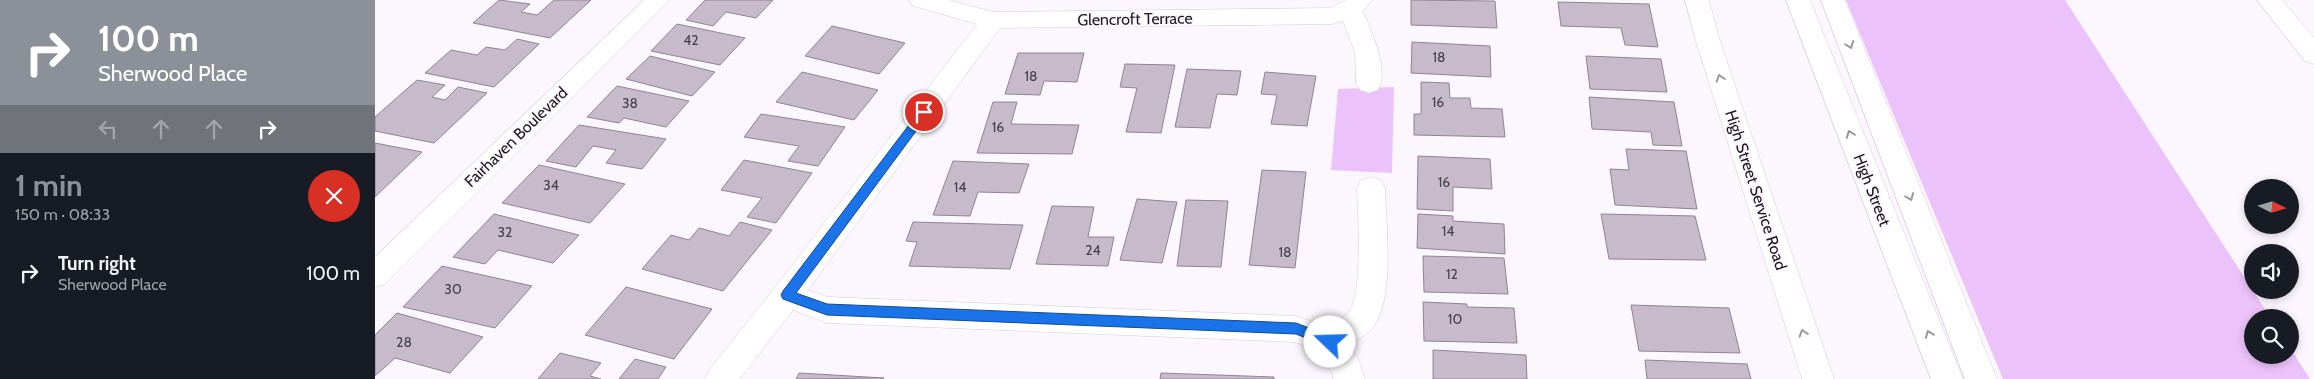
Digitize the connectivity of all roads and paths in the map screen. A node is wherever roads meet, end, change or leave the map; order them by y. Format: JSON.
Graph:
{"nodes":[{"id":1,"x":658,"y":0,"type":"edge"},
{"id":2,"x":921,"y":0,"type":"edge"},
{"id":3,"x":1697,"y":0,"type":"edge"},
{"id":4,"x":1798,"y":0,"type":"edge"},
{"id":5,"x":1833,"y":0,"type":"edge"},
{"id":6,"x":2269,"y":0,"type":"edge"},
{"id":7,"x":1355,"y":5,"type":"edge"},
{"id":8,"x":993,"y":20,"type":"junction"},
{"id":9,"x":2314,"y":56,"type":"edge"},
{"id":10,"x":1369,"y":84,"type":"dead end"},
{"id":11,"x":1371,"y":188,"type":"dead end"},
{"id":12,"x":375,"y":275,"type":"edge"},
{"id":13,"x":787,"y":295,"type":"junction"},
{"id":14,"x":1330,"y":342,"type":"junction"},
{"id":15,"x":721,"y":379,"type":"edge"},
{"id":16,"x":1349,"y":379,"type":"edge"},
{"id":17,"x":1818,"y":379,"type":"edge"},
{"id":18,"x":1947,"y":379,"type":"edge"},
{"id":19,"x":1981,"y":379,"type":"edge"}],
"edges":[{"from":1,"to":12,"type":"street","name":"Fairhaven Boulevard"},
{"from":2,"to":8,"type":"street","name":"Glencroft Terrace"},
{"from":17,"to":3,"type":"street","name":"High Street Service Road","one_way":true},
{"from":18,"to":4,"type":"street","name":"High Street","one_way":true},
{"from":5,"to":19,"type":"street","name":"High Street","one_way":true},
{"from":6,"to":9,"type":"street"},
{"from":7,"to":8,"type":"street","name":"Glencroft Terrace"},
{"from":7,"to":10,"type":"street","name":"Glencroft Terrace"},
{"from":8,"to":13,"type":"street"},
{"from":11,"to":14,"type":"street"},
{"from":13,"to":14,"type":"street"},
{"from":13,"to":15,"type":"street"},
{"from":14,"to":16,"type":"street"}]}
